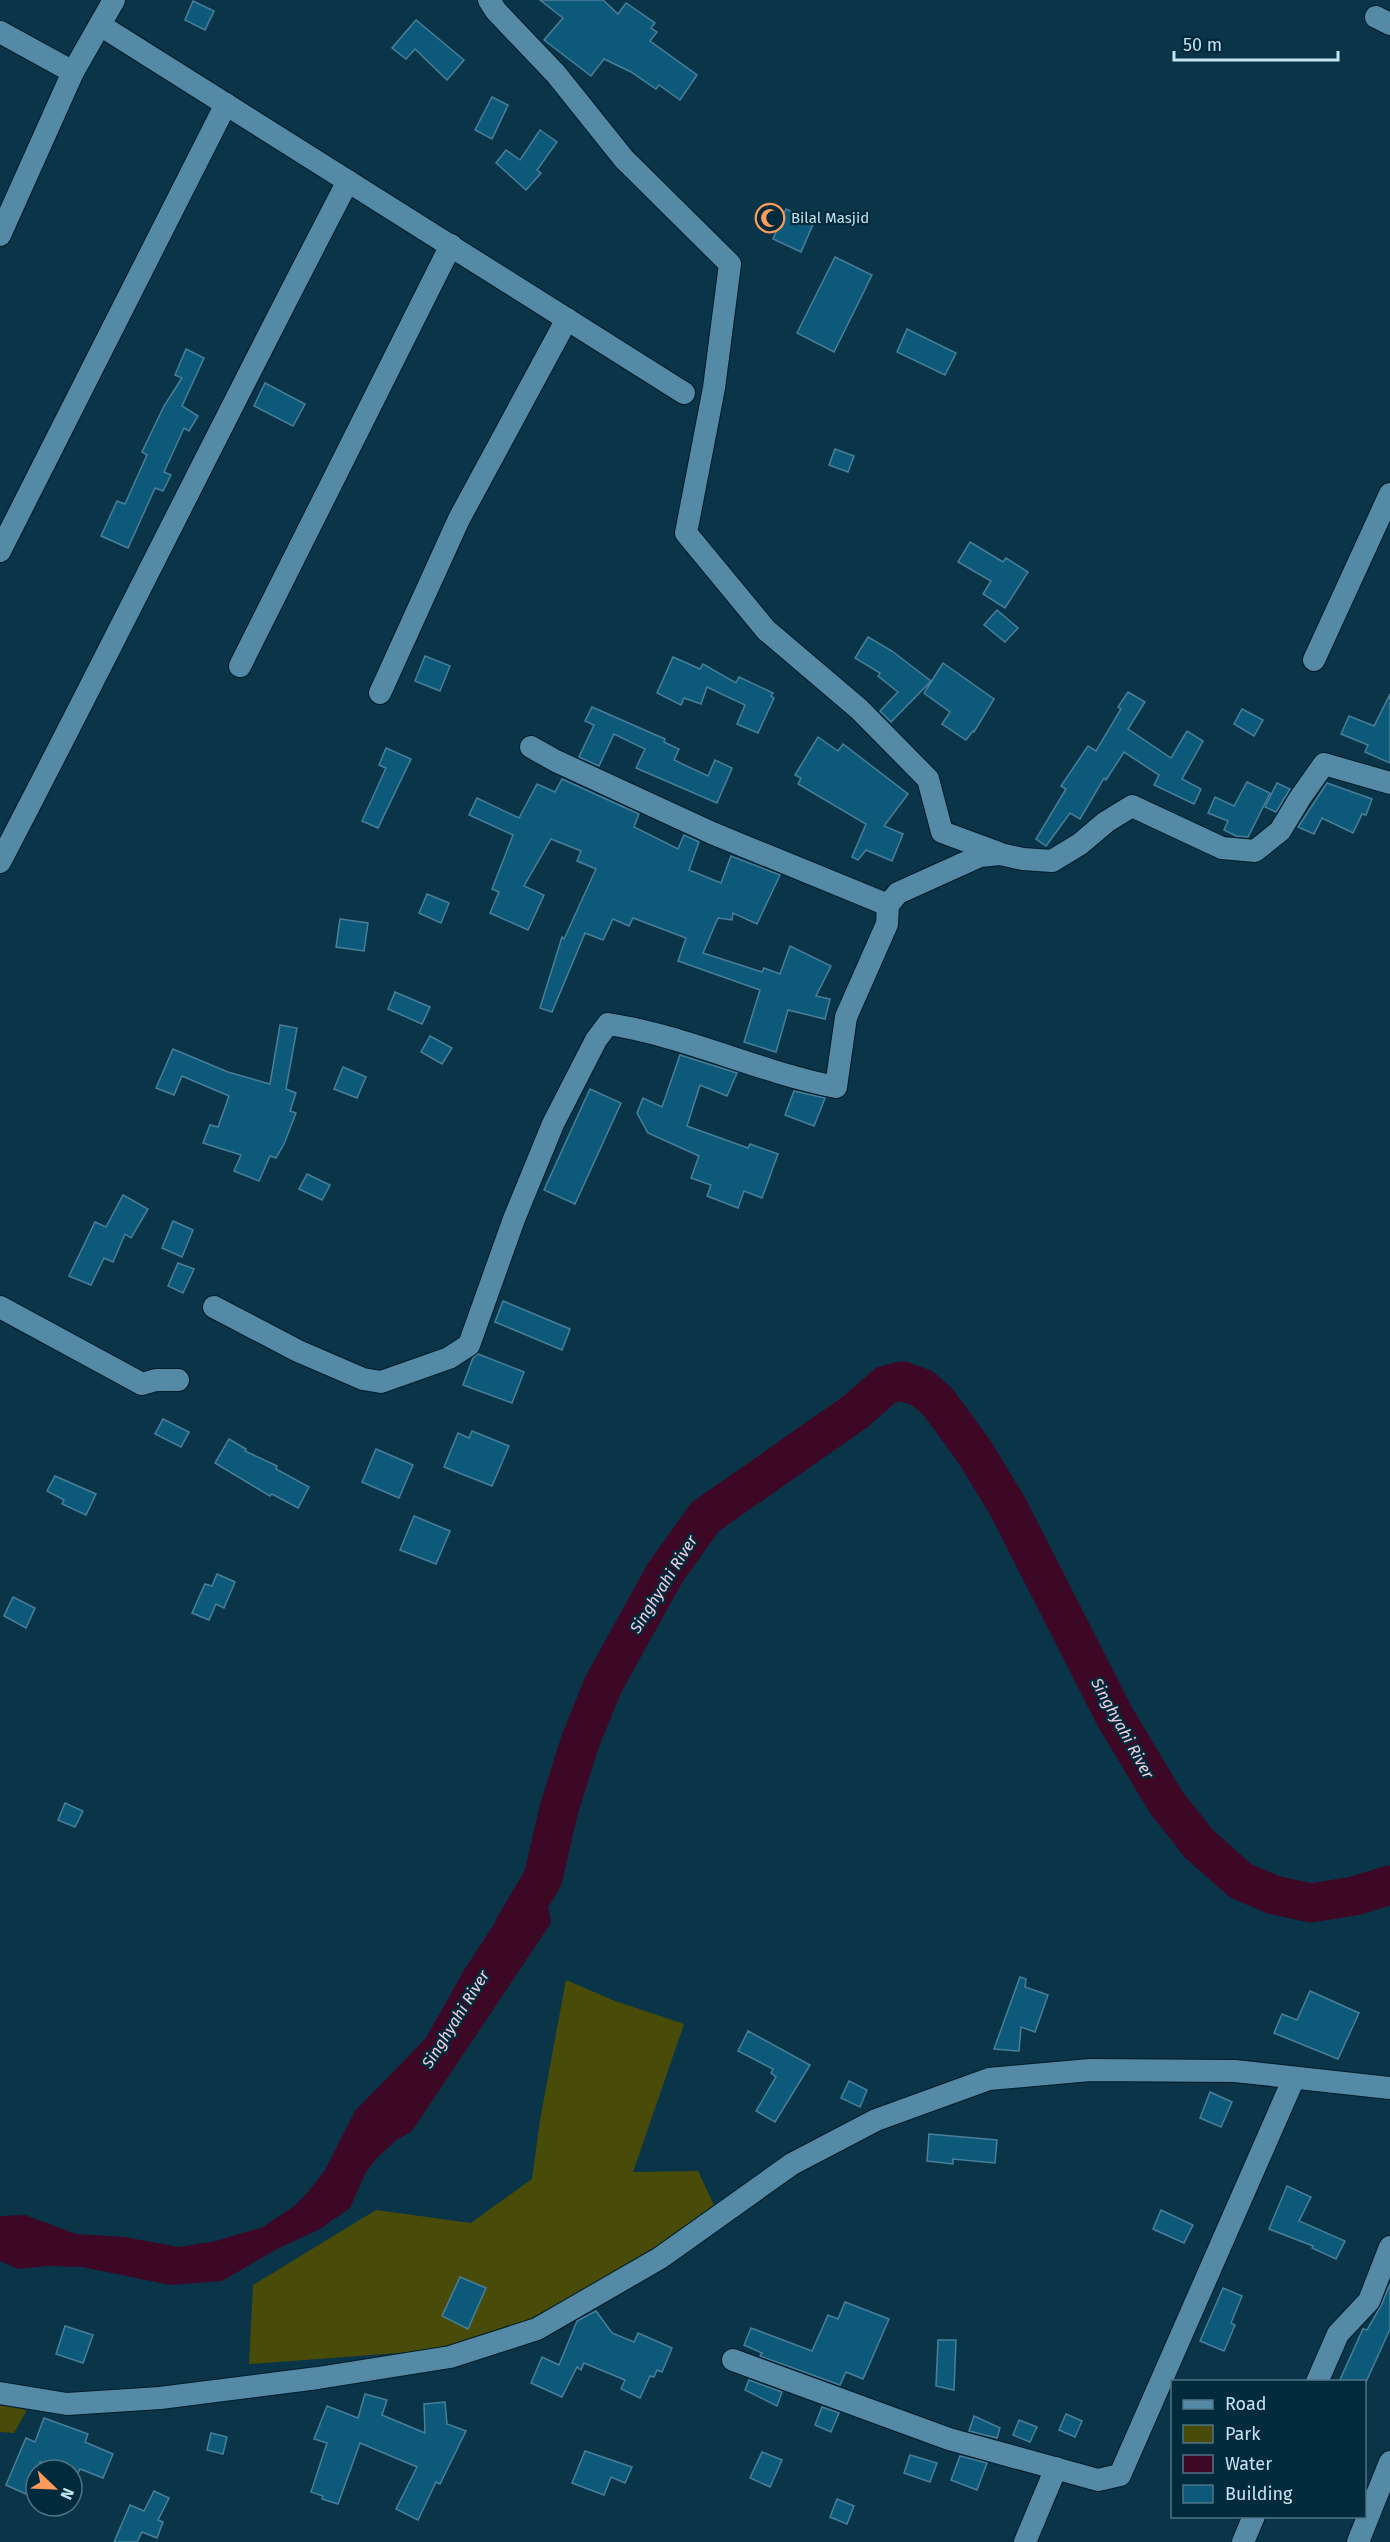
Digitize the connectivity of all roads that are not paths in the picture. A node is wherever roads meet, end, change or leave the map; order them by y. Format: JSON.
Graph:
{"nodes":[{"id":1,"x":114,"y":0,"type":"edge"},
{"id":2,"x":489,"y":0,"type":"edge"},
{"id":3,"x":100,"y":25,"type":"junction"},
{"id":4,"x":0,"y":32,"type":"edge"},
{"id":5,"x":73,"y":72,"type":"junction"},
{"id":6,"x":226,"y":104,"type":"junction"},
{"id":7,"x":348,"y":181,"type":"junction"},
{"id":8,"x":0,"y":235,"type":"edge"},
{"id":9,"x":451,"y":245,"type":"junction"},
{"id":10,"x":567,"y":319,"type":"junction"},
{"id":11,"x":684,"y":393,"type":"dead end"},
{"id":12,"x":1390,"y":494,"type":"edge"},
{"id":13,"x":0,"y":551,"type":"edge"},
{"id":14,"x":1314,"y":660,"type":"dead end"},
{"id":15,"x":240,"y":666,"type":"dead end"},
{"id":16,"x":380,"y":693,"type":"dead end"},
{"id":17,"x":531,"y":747,"type":"dead end"},
{"id":18,"x":1390,"y":783,"type":"edge"},
{"id":19,"x":1000,"y":854,"type":"junction"},
{"id":20,"x":0,"y":862,"type":"edge"},
{"id":21,"x":888,"y":905,"type":"junction"},
{"id":22,"x":0,"y":1307,"type":"edge"},
{"id":23,"x":214,"y":1307,"type":"dead end"},
{"id":24,"x":178,"y":1380,"type":"dead end"},
{"id":25,"x":1294,"y":2078,"type":"junction"},
{"id":26,"x":1390,"y":2088,"type":"edge"},
{"id":27,"x":1390,"y":2247,"type":"edge"},
{"id":28,"x":733,"y":2360,"type":"dead end"},
{"id":29,"x":1318,"y":2380,"type":"edge"},
{"id":30,"x":0,"y":2393,"type":"edge"},
{"id":31,"x":1390,"y":2462,"type":"edge"},
{"id":32,"x":1056,"y":2468,"type":"junction"},
{"id":33,"x":1254,"y":2518,"type":"edge"},
{"id":34,"x":1025,"y":2542,"type":"edge"},
{"id":35,"x":1243,"y":2542,"type":"edge"},
{"id":36,"x":1358,"y":2542,"type":"edge"}],
"edges":[{"from":1,"to":3,"type":"street"},
{"from":2,"to":19,"type":"street"},
{"from":3,"to":5,"type":"street"},
{"from":3,"to":6,"type":"street"},
{"from":4,"to":5,"type":"street"},
{"from":5,"to":8,"type":"street"},
{"from":6,"to":7,"type":"street"},
{"from":6,"to":13,"type":"street"},
{"from":7,"to":9,"type":"street"},
{"from":7,"to":20,"type":"street"},
{"from":9,"to":10,"type":"street"},
{"from":9,"to":15,"type":"street"},
{"from":10,"to":11,"type":"street"},
{"from":10,"to":16,"type":"street"},
{"from":12,"to":14,"type":"street"},
{"from":17,"to":21,"type":"street"},
{"from":18,"to":19,"type":"street"},
{"from":19,"to":21,"type":"street"},
{"from":21,"to":23,"type":"street"},
{"from":22,"to":24,"type":"street"},
{"from":25,"to":26,"type":"street"},
{"from":25,"to":30,"type":"street"},
{"from":25,"to":32,"type":"street"},
{"from":27,"to":29,"type":"street"},
{"from":28,"to":32,"type":"street"},
{"from":31,"to":36,"type":"street"},
{"from":32,"to":34,"type":"street"},
{"from":33,"to":35,"type":"street"}]}
